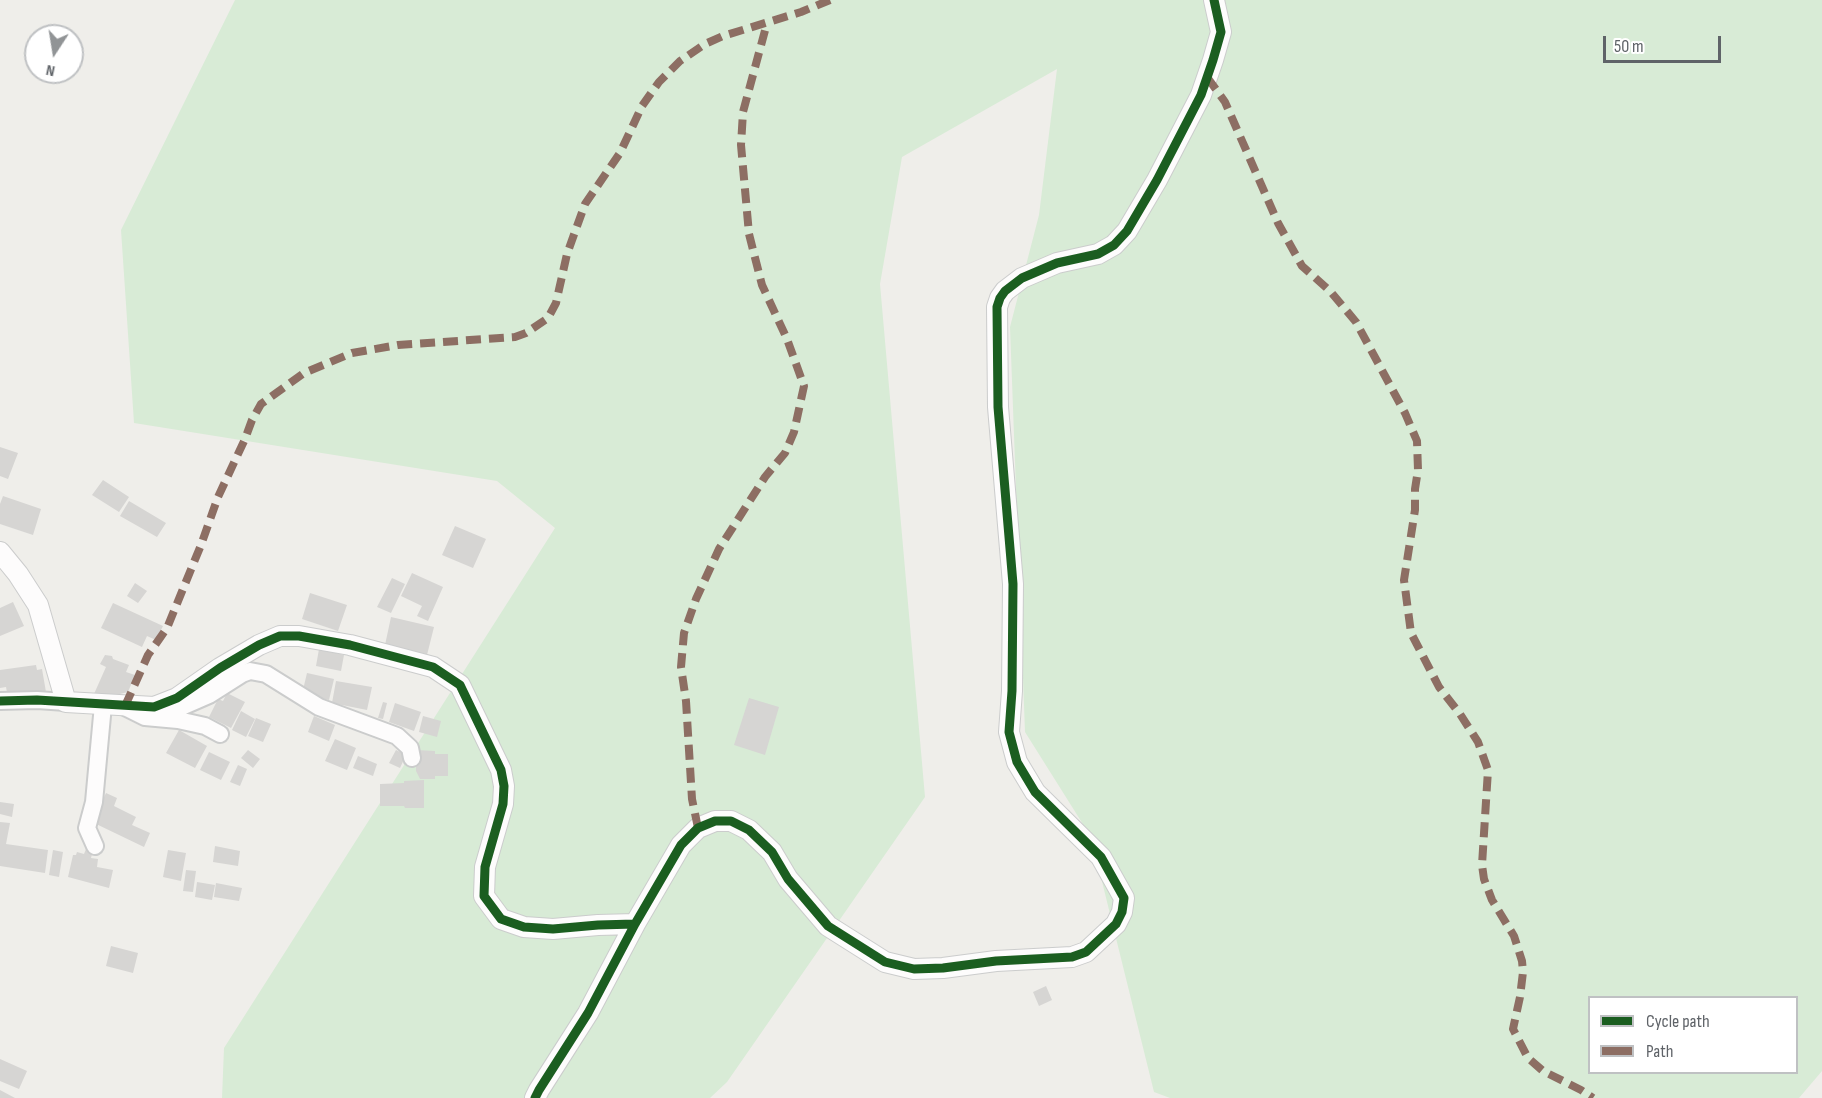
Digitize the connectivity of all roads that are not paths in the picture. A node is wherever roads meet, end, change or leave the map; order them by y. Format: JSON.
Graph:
{"nodes":[{"id":1,"x":1214,"y":0,"type":"edge"},
{"id":2,"x":0,"y":552,"type":"edge"},
{"id":3,"x":0,"y":701,"type":"edge"},
{"id":4,"x":66,"y":702,"type":"junction"},
{"id":5,"x":112,"y":705,"type":"junction"},
{"id":6,"x":156,"y":706,"type":"junction"},
{"id":7,"x":220,"y":734,"type":"dead end"},
{"id":8,"x":412,"y":758,"type":"dead end"},
{"id":9,"x":95,"y":846,"type":"dead end"},
{"id":10,"x":635,"y":924,"type":"junction"},
{"id":11,"x":535,"y":1098,"type":"edge"}],
"edges":[{"from":1,"to":10,"type":"street"},
{"from":2,"to":4,"type":"street"},
{"from":3,"to":4,"type":"street"},
{"from":4,"to":5,"type":"street"},
{"from":5,"to":6,"type":"street"},
{"from":5,"to":7,"type":"street"},
{"from":5,"to":9,"type":"street"},
{"from":6,"to":8,"type":"street"},
{"from":6,"to":10,"type":"street"},
{"from":10,"to":11,"type":"street"}]}
